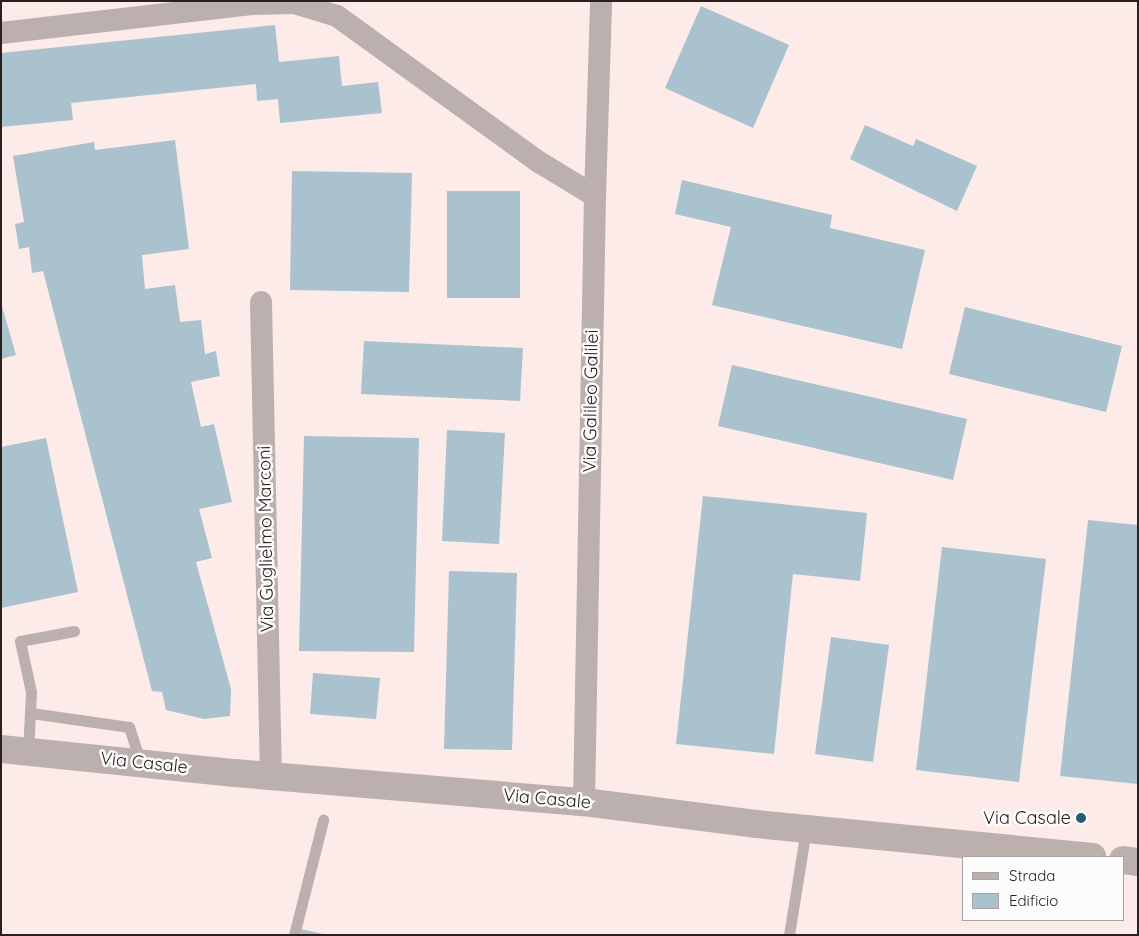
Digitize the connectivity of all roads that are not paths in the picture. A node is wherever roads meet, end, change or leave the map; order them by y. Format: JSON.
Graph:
{"nodes":[{"id":1,"x":602,"y":1,"type":"edge"},
{"id":2,"x":1,"y":33,"type":"edge"},
{"id":3,"x":594,"y":196,"type":"junction"},
{"id":4,"x":261,"y":302,"type":"dead end"},
{"id":5,"x":74,"y":631,"type":"dead end"},
{"id":6,"x":31,"y":713,"type":"junction"},
{"id":7,"x":1,"y":749,"type":"edge"},
{"id":8,"x":28,"y":752,"type":"junction"},
{"id":9,"x":142,"y":763,"type":"junction"},
{"id":10,"x":271,"y":776,"type":"junction"},
{"id":11,"x":584,"y":802,"type":"junction"},
{"id":12,"x":323,"y":820,"type":"dead end"},
{"id":13,"x":806,"y":829,"type":"junction"},
{"id":14,"x":1082,"y":856,"type":"edge"},
{"id":15,"x":1124,"y":860,"type":"edge"},
{"id":16,"x":1138,"y":862,"type":"edge"},
{"id":17,"x":294,"y":935,"type":"edge"},
{"id":18,"x":789,"y":935,"type":"edge"}],
"edges":[{"from":1,"to":3,"type":"street","name":"Via Galileo Galilei"},
{"from":2,"to":3,"type":"street"},
{"from":3,"to":11,"type":"street","name":"Via Galileo Galilei"},
{"from":4,"to":10,"type":"street","name":"Via Guglielmo Marconi"},
{"from":5,"to":6,"type":"lane"},
{"from":6,"to":8,"type":"lane"},
{"from":6,"to":9,"type":"lane"},
{"from":7,"to":8,"type":"street","name":"Via Casale"},
{"from":8,"to":9,"type":"street","name":"Via Casale"},
{"from":9,"to":10,"type":"street","name":"Via Casale"},
{"from":10,"to":11,"type":"street","name":"Via Casale"},
{"from":11,"to":13,"type":"street","name":"Via Casale"},
{"from":12,"to":17,"type":"lane"},
{"from":13,"to":14,"type":"street","name":"Via Casale"},
{"from":13,"to":18,"type":"lane"},
{"from":15,"to":16,"type":"street"}]}
